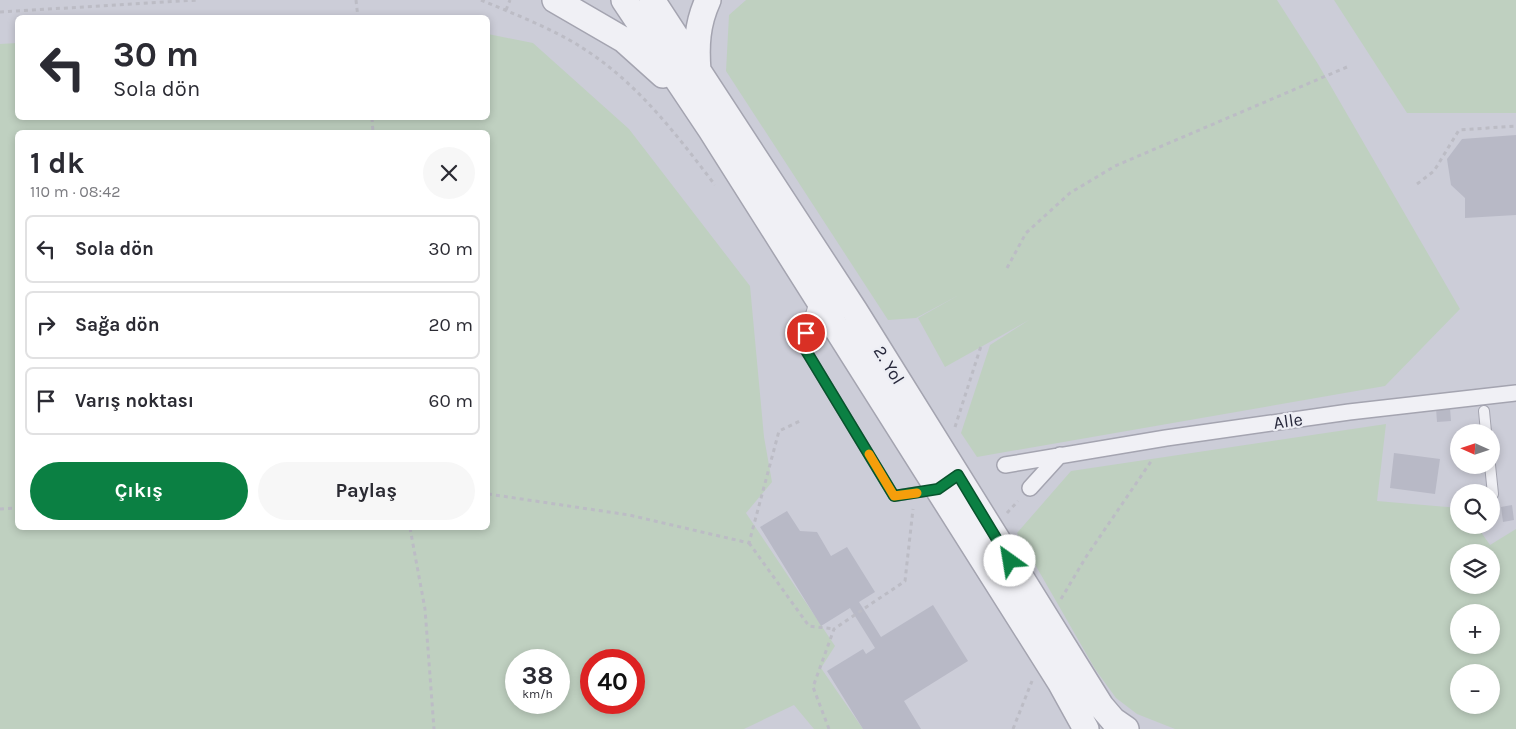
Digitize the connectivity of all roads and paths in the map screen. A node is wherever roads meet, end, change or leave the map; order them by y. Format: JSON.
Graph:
{"nodes":[{"id":1,"x":198,"y":0,"type":"edge"},
{"id":2,"x":356,"y":0,"type":"edge"},
{"id":3,"x":481,"y":0,"type":"edge"},
{"id":4,"x":510,"y":0,"type":"edge"},
{"id":5,"x":555,"y":0,"type":"edge"},
{"id":6,"x":624,"y":0,"type":"edge"},
{"id":7,"x":652,"y":0,"type":"edge"},
{"id":8,"x":708,"y":0,"type":"edge"},
{"id":9,"x":506,"y":10,"type":"junction"},
{"id":10,"x":0,"y":12,"type":"edge"},
{"id":11,"x":358,"y":15,"type":"edge"},
{"id":12,"x":1347,"y":67,"type":"dead end"},
{"id":13,"x":698,"y":71,"type":"junction"},
{"id":14,"x":1516,"y":126,"type":"edge"},
{"id":15,"x":711,"y":130,"type":"junction"},
{"id":16,"x":1417,"y":184,"type":"dead end"},
{"id":17,"x":720,"y":191,"type":"dead end"},
{"id":18,"x":1007,"y":268,"type":"dead end"},
{"id":19,"x":816,"y":295,"type":"junction"},
{"id":20,"x":981,"y":346,"type":"dead end"},
{"id":21,"x":873,"y":362,"type":"junction"},
{"id":22,"x":1516,"y":393,"type":"edge"},
{"id":23,"x":1484,"y":411,"type":"dead end"},
{"id":24,"x":802,"y":420,"type":"dead end"},
{"id":25,"x":1485,"y":424,"type":"edge"},
{"id":26,"x":1166,"y":438,"type":"junction"},
{"id":27,"x":1060,"y":456,"type":"junction"},
{"id":28,"x":1008,"y":469,"type":"dead end"},
{"id":29,"x":939,"y":478,"type":"junction"},
{"id":30,"x":1030,"y":488,"type":"joint"},
{"id":31,"x":490,"y":494,"type":"edge"},
{"id":32,"x":15,"y":508,"type":"edge"},
{"id":33,"x":0,"y":509,"type":"edge"},
{"id":34,"x":410,"y":530,"type":"edge"},
{"id":35,"x":991,"y":530,"type":"junction"},
{"id":36,"x":749,"y":543,"type":"junction"},
{"id":37,"x":1059,"y":602,"type":"dead end"},
{"id":38,"x":834,"y":629,"type":"junction"},
{"id":39,"x":1042,"y":655,"type":"junction"},
{"id":40,"x":434,"y":729,"type":"edge"},
{"id":41,"x":829,"y":729,"type":"edge"},
{"id":42,"x":1013,"y":729,"type":"edge"},
{"id":43,"x":1086,"y":729,"type":"edge"},
{"id":44,"x":1126,"y":729,"type":"edge"}],
"edges":[{"from":1,"to":10,"type":"path"},
{"from":2,"to":11,"type":"path"},
{"from":3,"to":9,"type":"path"},
{"from":4,"to":9,"type":"path"},
{"from":5,"to":15,"type":"street"},
{"from":6,"to":15,"type":"street","name":"2. Yol"},
{"from":7,"to":13,"type":"street","name":"2. Yol"},
{"from":8,"to":13,"type":"street"},
{"from":9,"to":17,"type":"path"},
{"from":12,"to":18,"type":"path"},
{"from":13,"to":21,"type":"street","name":"2. Yol"},
{"from":14,"to":16,"type":"path"},
{"from":15,"to":19,"type":"street","name":"2. Yol"},
{"from":19,"to":21,"type":"street","name":"2. Yol"},
{"from":19,"to":29,"type":"lane"},
{"from":20,"to":29,"type":"path"},
{"from":21,"to":29,"type":"street","name":"2. Yol"},
{"from":21,"to":29,"type":"street","name":"2. Yol"},
{"from":22,"to":26,"type":"street","name":"Alle"},
{"from":23,"to":25,"type":"lane"},
{"from":24,"to":36,"type":"path"},
{"from":26,"to":27,"type":"street","name":"Alle"},
{"from":26,"to":37,"type":"path"},
{"from":27,"to":28,"type":"street","name":"Alle"},
{"from":27,"to":30,"type":"street"},
{"from":29,"to":35,"type":"street","name":"2. Yol"},
{"from":29,"to":38,"type":"path"},
{"from":29,"to":39,"type":"street","name":"2. Yol"},
{"from":30,"to":35,"type":"path"},
{"from":31,"to":36,"type":"path"},
{"from":32,"to":33,"type":"path"},
{"from":34,"to":40,"type":"path"},
{"from":35,"to":44,"type":"street","name":"2. Yol"},
{"from":36,"to":38,"type":"path"},
{"from":38,"to":41,"type":"path"},
{"from":39,"to":42,"type":"path"},
{"from":39,"to":43,"type":"street","name":"2. Yol"}]}
